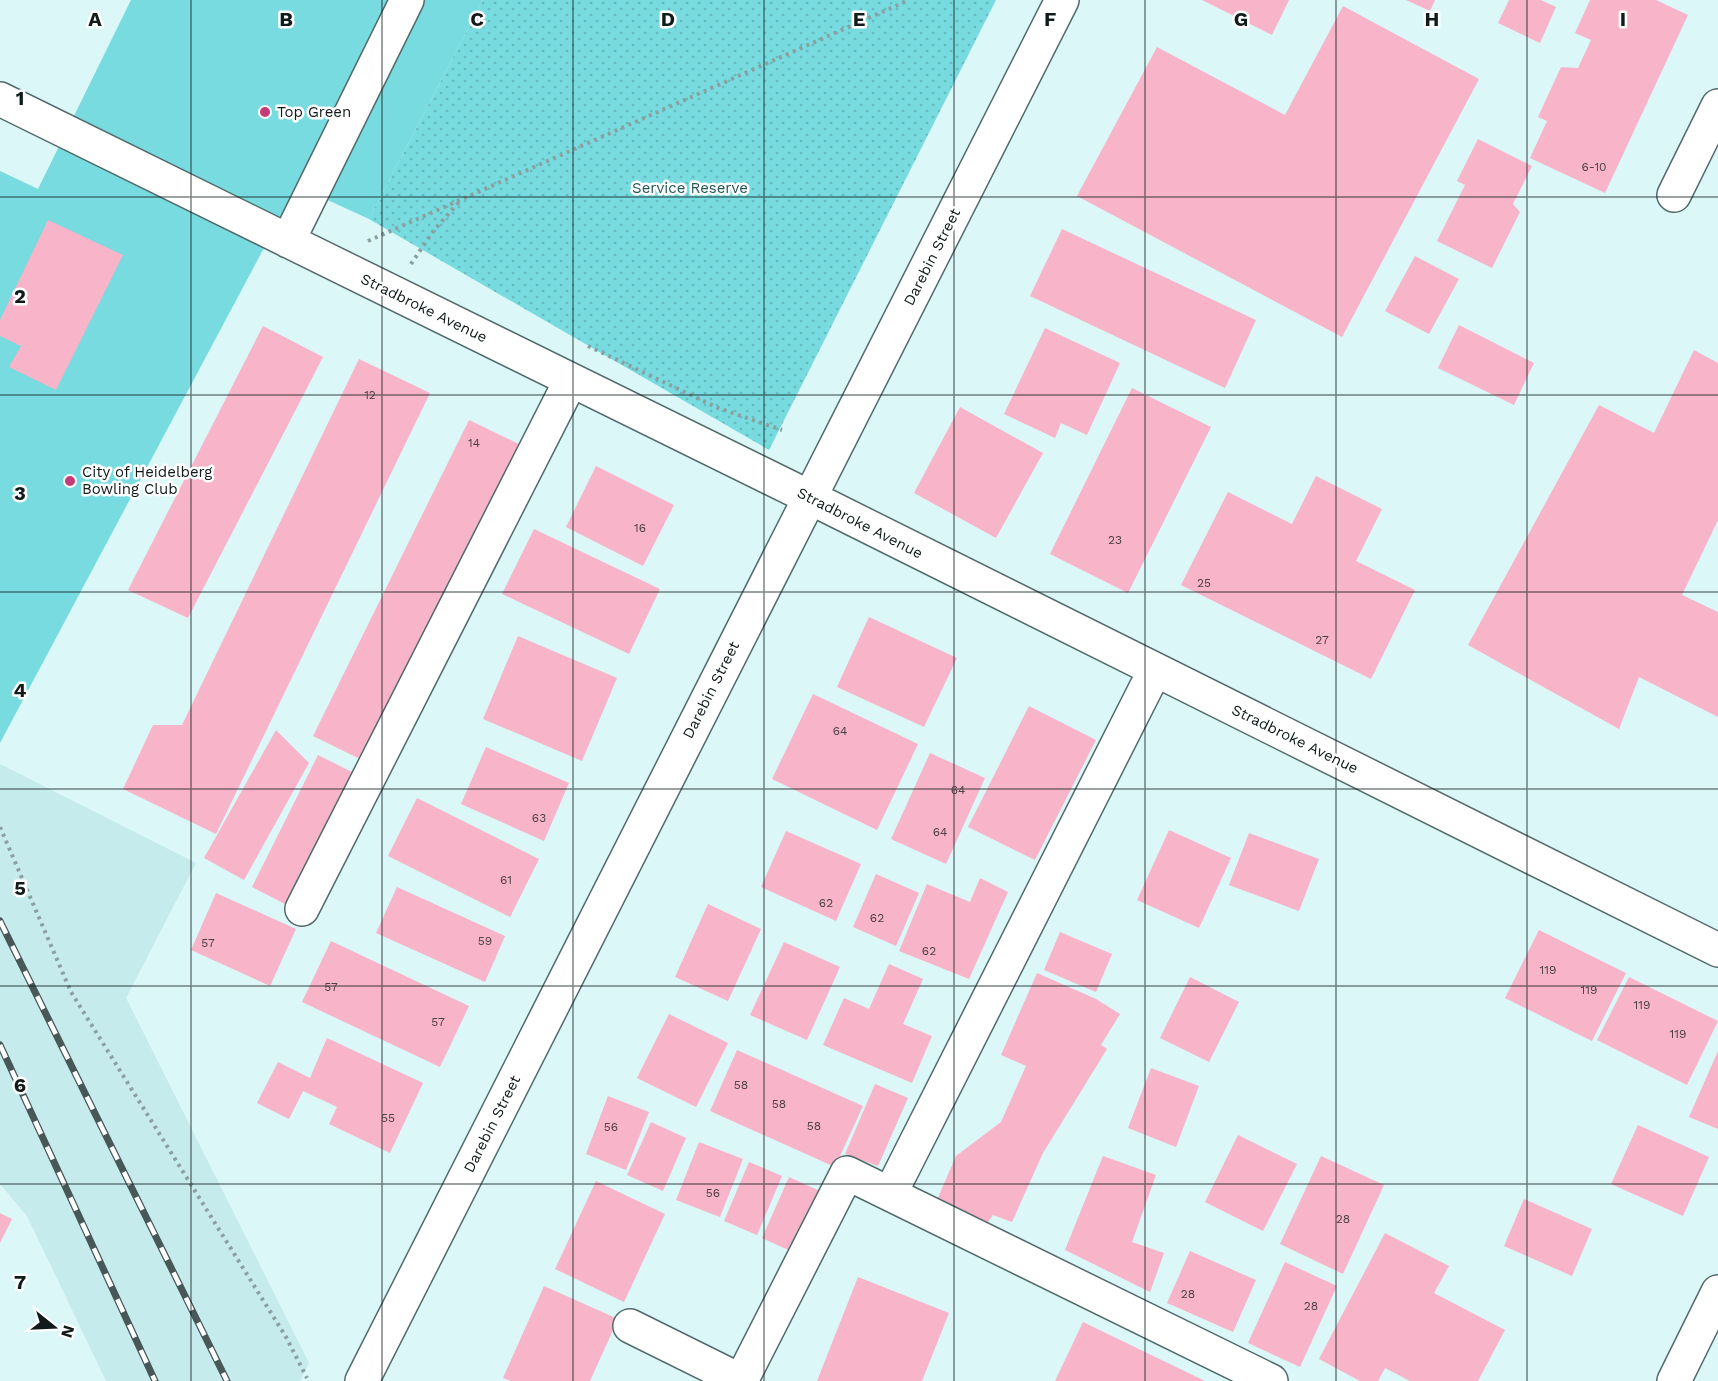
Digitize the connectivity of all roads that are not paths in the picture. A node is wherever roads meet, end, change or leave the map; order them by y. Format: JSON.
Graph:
{"nodes":[{"id":1,"x":407,"y":0,"type":"edge"},
{"id":2,"x":1062,"y":0,"type":"edge"},
{"id":3,"x":0,"y":99,"type":"edge"},
{"id":4,"x":1718,"y":106,"type":"edge"},
{"id":5,"x":1674,"y":195,"type":"dead end"},
{"id":6,"x":288,"y":241,"type":"junction"},
{"id":7,"x":571,"y":380,"type":"junction"},
{"id":8,"x":809,"y":497,"type":"junction"},
{"id":9,"x":1155,"y":670,"type":"junction"},
{"id":10,"x":302,"y":909,"type":"dead end"},
{"id":11,"x":1718,"y":950,"type":"edge"},
{"id":12,"x":891,"y":1194,"type":"junction"},
{"id":13,"x":1718,"y":1292,"type":"edge"},
{"id":14,"x":630,"y":1326,"type":"dead end"},
{"id":15,"x":362,"y":1381,"type":"edge"},
{"id":16,"x":741,"y":1381,"type":"edge"},
{"id":17,"x":1271,"y":1381,"type":"edge"},
{"id":18,"x":1674,"y":1381,"type":"edge"}],
"edges":[{"from":1,"to":6,"type":"street"},
{"from":2,"to":8,"type":"street","name":"Darebin Street"},
{"from":3,"to":6,"type":"street","name":"Stradbroke Avenue"},
{"from":4,"to":5,"type":"street"},
{"from":6,"to":7,"type":"street","name":"Stradbroke Avenue"},
{"from":7,"to":8,"type":"street","name":"Stradbroke Avenue"},
{"from":7,"to":10,"type":"street"},
{"from":8,"to":9,"type":"street","name":"Stradbroke Avenue"},
{"from":8,"to":15,"type":"street","name":"Darebin Street"},
{"from":9,"to":11,"type":"street","name":"Stradbroke Avenue"},
{"from":9,"to":12,"type":"street"},
{"from":12,"to":16,"type":"street"},
{"from":12,"to":17,"type":"street"},
{"from":13,"to":18,"type":"street"},
{"from":14,"to":16,"type":"street"}]}
